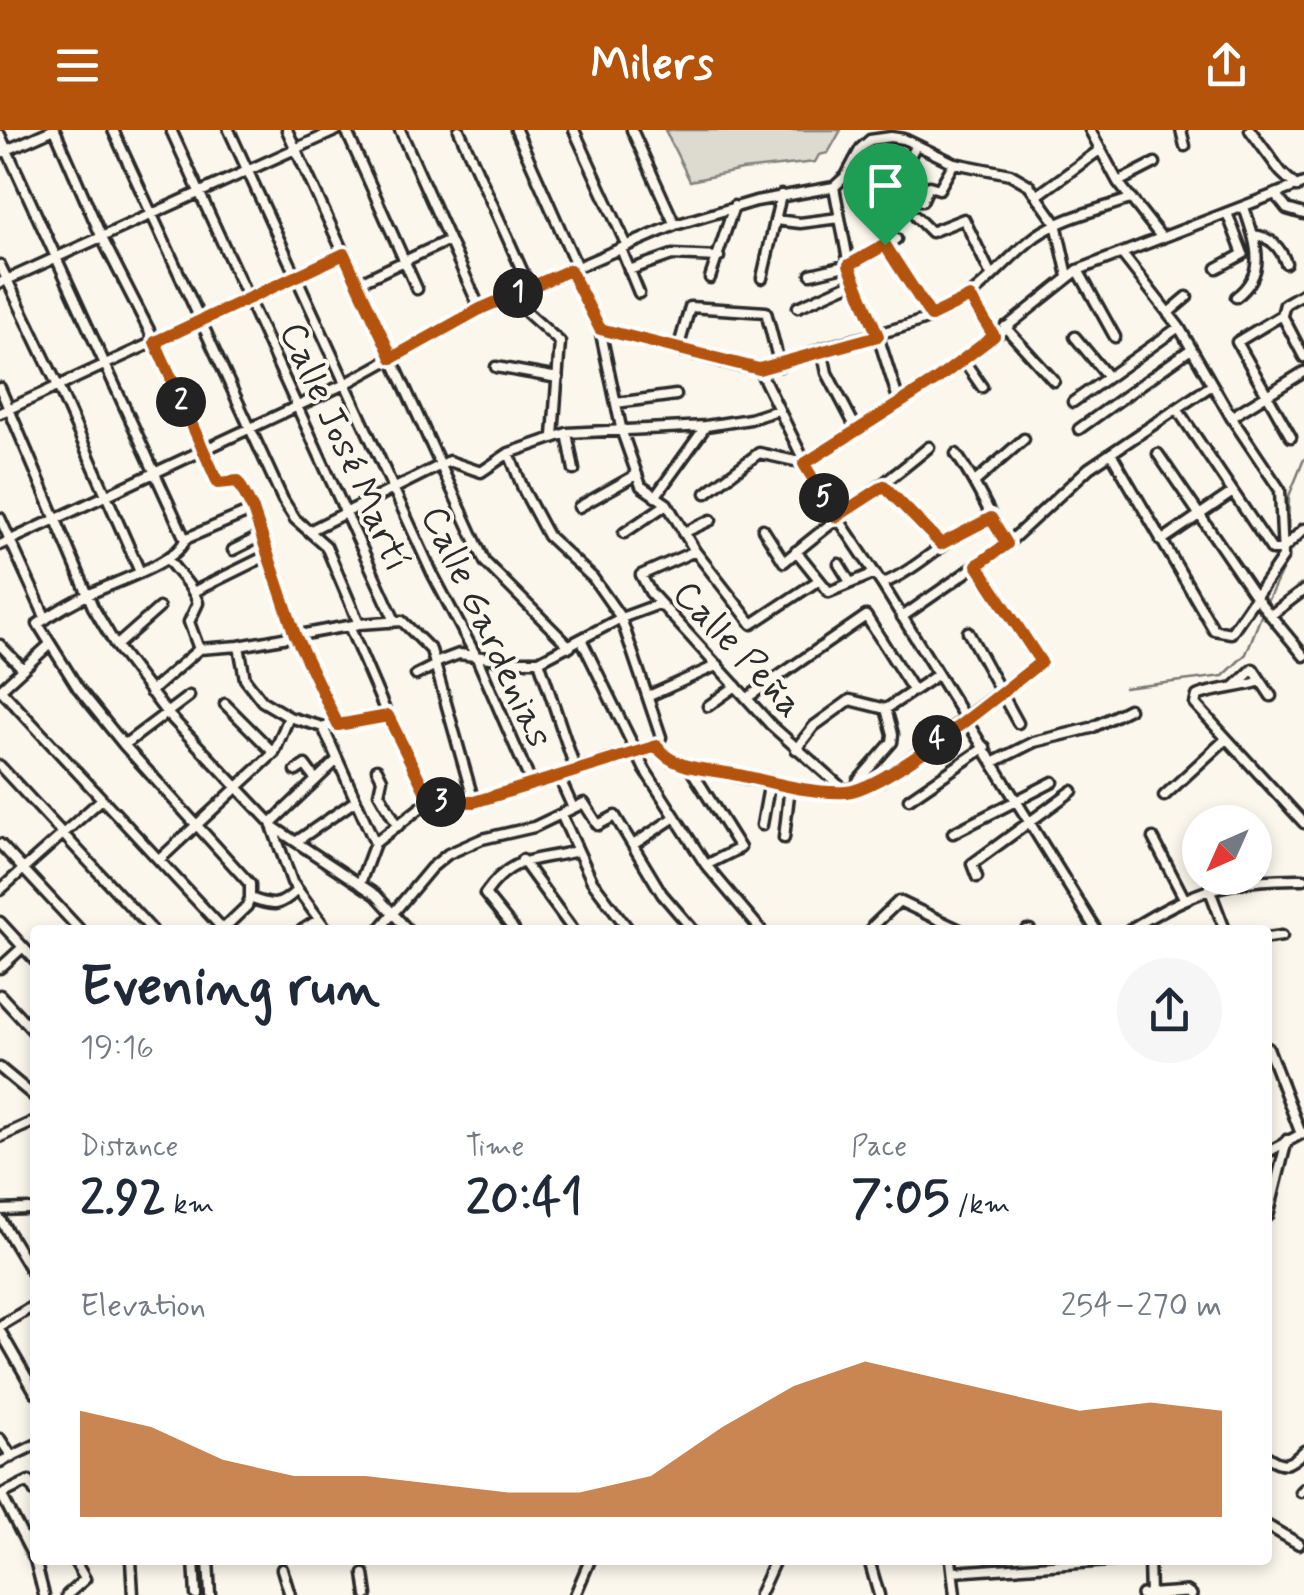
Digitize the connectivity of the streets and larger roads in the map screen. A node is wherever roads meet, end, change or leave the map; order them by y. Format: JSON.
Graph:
{"nodes":[{"id":1,"x":54,"y":130,"type":"edge"},
{"id":2,"x":112,"y":130,"type":"edge"},
{"id":3,"x":171,"y":130,"type":"edge"},
{"id":4,"x":229,"y":130,"type":"edge"},
{"id":5,"x":287,"y":130,"type":"edge"},
{"id":6,"x":337,"y":130,"type":"edge"},
{"id":7,"x":346,"y":130,"type":"edge"},
{"id":8,"x":400,"y":130,"type":"edge"},
{"id":9,"x":458,"y":130,"type":"edge"},
{"id":10,"x":516,"y":130,"type":"edge"},
{"id":11,"x":574,"y":130,"type":"edge"},
{"id":12,"x":632,"y":130,"type":"edge"},
{"id":13,"x":1092,"y":130,"type":"edge"},
{"id":14,"x":1181,"y":130,"type":"edge"},
{"id":15,"x":1250,"y":130,"type":"edge"},
{"id":16,"x":0,"y":135,"type":"edge"},
{"id":17,"x":872,"y":135,"type":"edge"},
{"id":18,"x":916,"y":145,"type":"junction"},
{"id":19,"x":1185,"y":146,"type":"dead end"},
{"id":20,"x":1101,"y":149,"type":"junction"},
{"id":21,"x":296,"y":150,"type":"junction"},
{"id":22,"x":4,"y":152,"type":"edge"},
{"id":23,"x":1156,"y":162,"type":"dead end"},
{"id":24,"x":954,"y":163,"type":"junction"},
{"id":25,"x":247,"y":172,"type":"junction"},
{"id":26,"x":1118,"y":182,"type":"junction"},
{"id":27,"x":1300,"y":185,"type":"edge"},
{"id":28,"x":834,"y":188,"type":"junction"},
{"id":29,"x":891,"y":191,"type":"dead end"},
{"id":30,"x":200,"y":192,"type":"junction"},
{"id":31,"x":780,"y":195,"type":"junction"},
{"id":32,"x":1038,"y":195,"type":"junction"},
{"id":33,"x":1276,"y":195,"type":"junction"},
{"id":34,"x":1130,"y":199,"type":"junction"},
{"id":35,"x":922,"y":201,"type":"dead end"},
{"id":36,"x":734,"y":206,"type":"junction"},
{"id":37,"x":1244,"y":207,"type":"junction"},
{"id":38,"x":1227,"y":213,"type":"junction"},
{"id":39,"x":1304,"y":214,"type":"edge"},
{"id":40,"x":151,"y":215,"type":"junction"},
{"id":41,"x":916,"y":217,"type":"dead end"},
{"id":42,"x":840,"y":218,"type":"junction"},
{"id":43,"x":775,"y":220,"type":"junction"},
{"id":44,"x":1056,"y":223,"type":"junction"},
{"id":45,"x":675,"y":225,"type":"junction"},
{"id":46,"x":1254,"y":235,"type":"junction"},
{"id":47,"x":102,"y":238,"type":"junction"},
{"id":48,"x":1162,"y":238,"type":"junction"},
{"id":49,"x":896,"y":239,"type":"dead end"},
{"id":50,"x":449,"y":240,"type":"junction"},
{"id":51,"x":885,"y":245,"type":"junction"},
{"id":52,"x":624,"y":247,"type":"junction"},
{"id":53,"x":344,"y":254,"type":"junction"},
{"id":54,"x":1122,"y":254,"type":"junction"},
{"id":55,"x":718,"y":256,"type":"junction"},
{"id":56,"x":54,"y":259,"type":"junction"},
{"id":57,"x":405,"y":262,"type":"junction"},
{"id":58,"x":1286,"y":263,"type":"dead end"},
{"id":59,"x":0,"y":265,"type":"edge"},
{"id":60,"x":849,"y":265,"type":"junction"},
{"id":61,"x":1217,"y":268,"type":"dead end"},
{"id":62,"x":574,"y":269,"type":"junction"},
{"id":63,"x":629,"y":270,"type":"junction"},
{"id":64,"x":1073,"y":273,"type":"junction"},
{"id":65,"x":811,"y":274,"type":"dead end"},
{"id":66,"x":991,"y":275,"type":"junction"},
{"id":67,"x":298,"y":278,"type":"junction"},
{"id":68,"x":710,"y":278,"type":"dead end"},
{"id":69,"x":762,"y":278,"type":"dead end"},
{"id":70,"x":3,"y":282,"type":"edge"},
{"id":71,"x":854,"y":282,"type":"junction"},
{"id":72,"x":358,"y":284,"type":"junction"},
{"id":73,"x":530,"y":288,"type":"junction"},
{"id":74,"x":417,"y":289,"type":"dead end"},
{"id":75,"x":1304,"y":293,"type":"edge"},
{"id":76,"x":514,"y":294,"type":"junction"},
{"id":77,"x":639,"y":294,"type":"dead end"},
{"id":78,"x":1236,"y":296,"type":"dead end"},
{"id":79,"x":970,"y":297,"type":"junction"},
{"id":80,"x":1187,"y":297,"type":"dead end"},
{"id":81,"x":250,"y":299,"type":"junction"},
{"id":82,"x":798,"y":307,"type":"dead end"},
{"id":83,"x":480,"y":309,"type":"junction"},
{"id":84,"x":1168,"y":312,"type":"junction"},
{"id":85,"x":1282,"y":315,"type":"junction"},
{"id":86,"x":931,"y":316,"type":"junction"},
{"id":87,"x":202,"y":321,"type":"junction"},
{"id":88,"x":1006,"y":326,"type":"junction"},
{"id":89,"x":1179,"y":327,"type":"junction"},
{"id":90,"x":600,"y":329,"type":"junction"},
{"id":91,"x":878,"y":336,"type":"junction"},
{"id":92,"x":994,"y":336,"type":"junction"},
{"id":93,"x":1115,"y":336,"type":"dead end"},
{"id":94,"x":1076,"y":338,"type":"dead end"},
{"id":95,"x":155,"y":342,"type":"junction"},
{"id":96,"x":678,"y":349,"type":"junction"},
{"id":97,"x":822,"y":349,"type":"junction"},
{"id":98,"x":1190,"y":349,"type":"junction"},
{"id":99,"x":1304,"y":357,"type":"edge"},
{"id":100,"x":392,"y":358,"type":"junction"},
{"id":101,"x":964,"y":361,"type":"junction"},
{"id":102,"x":106,"y":365,"type":"junction"},
{"id":103,"x":780,"y":366,"type":"junction"},
{"id":104,"x":496,"y":367,"type":"dead end"},
{"id":105,"x":759,"y":369,"type":"junction"},
{"id":106,"x":1304,"y":372,"type":"edge"},
{"id":107,"x":1108,"y":377,"type":"junction"},
{"id":108,"x":558,"y":378,"type":"junction"},
{"id":109,"x":1054,"y":382,"type":"dead end"},
{"id":110,"x":346,"y":383,"type":"junction"},
{"id":111,"x":1212,"y":385,"type":"junction"},
{"id":112,"x":58,"y":386,"type":"junction"},
{"id":113,"x":982,"y":387,"type":"dead end"},
{"id":114,"x":0,"y":388,"type":"edge"},
{"id":115,"x":1266,"y":394,"type":"junction"},
{"id":116,"x":676,"y":396,"type":"dead end"},
{"id":117,"x":899,"y":402,"type":"junction"},
{"id":118,"x":1073,"y":402,"type":"dead end"},
{"id":119,"x":616,"y":403,"type":"junction"},
{"id":120,"x":298,"y":405,"type":"junction"},
{"id":121,"x":10,"y":408,"type":"junction"},
{"id":122,"x":1177,"y":409,"type":"junction"},
{"id":123,"x":778,"y":410,"type":"junction"},
{"id":124,"x":0,"y":413,"type":"edge"},
{"id":125,"x":1231,"y":416,"type":"junction"},
{"id":126,"x":706,"y":426,"type":"junction"},
{"id":127,"x":249,"y":428,"type":"junction"},
{"id":128,"x":856,"y":428,"type":"junction"},
{"id":129,"x":1078,"y":429,"type":"dead end"},
{"id":130,"x":622,"y":432,"type":"junction"},
{"id":131,"x":567,"y":433,"type":"junction"},
{"id":132,"x":552,"y":436,"type":"junction"},
{"id":133,"x":1291,"y":436,"type":"dead end"},
{"id":134,"x":1024,"y":439,"type":"dead end"},
{"id":135,"x":929,"y":448,"type":"dead end"},
{"id":136,"x":201,"y":450,"type":"junction"},
{"id":137,"x":509,"y":453,"type":"junction"},
{"id":138,"x":956,"y":454,"type":"dead end"},
{"id":139,"x":1111,"y":454,"type":"junction"},
{"id":140,"x":1158,"y":454,"type":"dead end"},
{"id":141,"x":804,"y":464,"type":"junction"},
{"id":142,"x":440,"y":465,"type":"junction"},
{"id":143,"x":574,"y":470,"type":"dead end"},
{"id":144,"x":153,"y":472,"type":"junction"},
{"id":145,"x":636,"y":476,"type":"junction"},
{"id":146,"x":976,"y":481,"type":"junction"},
{"id":147,"x":884,"y":486,"type":"junction"},
{"id":148,"x":394,"y":490,"type":"junction"},
{"id":149,"x":706,"y":492,"type":"dead end"},
{"id":150,"x":1233,"y":492,"type":"junction"},
{"id":151,"x":106,"y":495,"type":"junction"},
{"id":152,"x":655,"y":497,"type":"junction"},
{"id":153,"x":667,"y":504,"type":"junction"},
{"id":154,"x":579,"y":507,"type":"dead end"},
{"id":155,"x":253,"y":510,"type":"junction"},
{"id":156,"x":346,"y":511,"type":"junction"},
{"id":157,"x":1200,"y":515,"type":"junction"},
{"id":158,"x":836,"y":517,"type":"junction"},
{"id":159,"x":0,"y":518,"type":"edge"},
{"id":160,"x":57,"y":518,"type":"junction"},
{"id":161,"x":991,"y":518,"type":"junction"},
{"id":162,"x":711,"y":520,"type":"dead end"},
{"id":163,"x":1304,"y":529,"type":"edge"},
{"id":164,"x":763,"y":530,"type":"dead end"},
{"id":165,"x":309,"y":531,"type":"junction"},
{"id":166,"x":624,"y":533,"type":"dead end"},
{"id":167,"x":683,"y":533,"type":"junction"},
{"id":168,"x":262,"y":536,"type":"junction"},
{"id":169,"x":10,"y":540,"type":"junction"},
{"id":170,"x":1162,"y":541,"type":"junction"},
{"id":171,"x":184,"y":544,"type":"junction"},
{"id":172,"x":941,"y":544,"type":"junction"},
{"id":173,"x":1007,"y":544,"type":"junction"},
{"id":174,"x":0,"y":545,"type":"edge"},
{"id":175,"x":1284,"y":548,"type":"junction"},
{"id":176,"x":233,"y":550,"type":"dead end"},
{"id":177,"x":695,"y":551,"type":"junction"},
{"id":178,"x":796,"y":551,"type":"junction"},
{"id":179,"x":268,"y":555,"type":"junction"},
{"id":180,"x":167,"y":558,"type":"junction"},
{"id":181,"x":839,"y":564,"type":"dead end"},
{"id":182,"x":977,"y":565,"type":"junction"},
{"id":183,"x":140,"y":572,"type":"junction"},
{"id":184,"x":875,"y":573,"type":"junction"},
{"id":185,"x":819,"y":580,"type":"junction"},
{"id":186,"x":850,"y":582,"type":"junction"},
{"id":187,"x":882,"y":584,"type":"junction"},
{"id":188,"x":1304,"y":590,"type":"edge"},
{"id":189,"x":195,"y":591,"type":"junction"},
{"id":190,"x":90,"y":594,"type":"junction"},
{"id":191,"x":1256,"y":597,"type":"junction"},
{"id":192,"x":659,"y":604,"type":"junction"},
{"id":193,"x":159,"y":608,"type":"dead end"},
{"id":194,"x":1269,"y":612,"type":"junction"},
{"id":195,"x":902,"y":617,"type":"junction"},
{"id":196,"x":46,"y":618,"type":"junction"},
{"id":197,"x":621,"y":618,"type":"junction"},
{"id":198,"x":399,"y":621,"type":"junction"},
{"id":199,"x":360,"y":624,"type":"junction"},
{"id":200,"x":349,"y":626,"type":"junction"},
{"id":201,"x":968,"y":632,"type":"dead end"},
{"id":202,"x":295,"y":635,"type":"junction"},
{"id":203,"x":582,"y":640,"type":"junction"},
{"id":204,"x":0,"y":645,"type":"edge"},
{"id":205,"x":49,"y":646,"type":"junction"},
{"id":206,"x":116,"y":646,"type":"junction"},
{"id":207,"x":239,"y":646,"type":"junction"},
{"id":208,"x":570,"y":647,"type":"junction"},
{"id":209,"x":199,"y":649,"type":"junction"},
{"id":210,"x":476,"y":656,"type":"junction"},
{"id":211,"x":1304,"y":656,"type":"edge"},
{"id":212,"x":539,"y":661,"type":"junction"},
{"id":213,"x":436,"y":664,"type":"junction"},
{"id":214,"x":718,"y":665,"type":"junction"},
{"id":215,"x":23,"y":670,"type":"junction"},
{"id":216,"x":416,"y":675,"type":"dead end"},
{"id":217,"x":937,"y":675,"type":"junction"},
{"id":218,"x":1262,"y":682,"type":"junction"},
{"id":219,"x":736,"y":686,"type":"junction"},
{"id":220,"x":0,"y":690,"type":"edge"},
{"id":221,"x":914,"y":690,"type":"junction"},
{"id":222,"x":1231,"y":690,"type":"junction"},
{"id":223,"x":150,"y":692,"type":"junction"},
{"id":224,"x":1001,"y":692,"type":"junction"},
{"id":225,"x":189,"y":696,"type":"dead end"},
{"id":226,"x":649,"y":696,"type":"junction"},
{"id":227,"x":1271,"y":696,"type":"dead end"},
{"id":228,"x":747,"y":698,"type":"junction"},
{"id":229,"x":225,"y":704,"type":"dead end"},
{"id":230,"x":708,"y":706,"type":"dead end"},
{"id":231,"x":1129,"y":709,"type":"dead end"},
{"id":232,"x":886,"y":710,"type":"junction"},
{"id":233,"x":166,"y":712,"type":"junction"},
{"id":234,"x":388,"y":716,"type":"junction"},
{"id":235,"x":290,"y":717,"type":"junction"},
{"id":236,"x":966,"y":718,"type":"junction"},
{"id":237,"x":1018,"y":723,"type":"dead end"},
{"id":238,"x":338,"y":725,"type":"junction"},
{"id":239,"x":323,"y":726,"type":"junction"},
{"id":240,"x":1226,"y":739,"type":"junction"},
{"id":241,"x":982,"y":743,"type":"junction"},
{"id":242,"x":124,"y":745,"type":"junction"},
{"id":243,"x":657,"y":746,"type":"junction"},
{"id":244,"x":796,"y":750,"type":"junction"},
{"id":245,"x":634,"y":751,"type":"junction"},
{"id":246,"x":274,"y":754,"type":"junction"},
{"id":247,"x":337,"y":760,"type":"junction"},
{"id":248,"x":994,"y":762,"type":"junction"},
{"id":249,"x":0,"y":766,"type":"edge"},
{"id":250,"x":688,"y":766,"type":"junction"},
{"id":251,"x":377,"y":769,"type":"dead end"},
{"id":252,"x":296,"y":770,"type":"dead end"},
{"id":253,"x":576,"y":771,"type":"junction"},
{"id":254,"x":559,"y":777,"type":"junction"},
{"id":255,"x":316,"y":780,"type":"junction"},
{"id":256,"x":770,"y":781,"type":"junction"},
{"id":257,"x":1053,"y":782,"type":"dead end"},
{"id":258,"x":532,"y":785,"type":"junction"},
{"id":259,"x":790,"y":786,"type":"junction"},
{"id":260,"x":236,"y":789,"type":"junction"},
{"id":261,"x":852,"y":791,"type":"junction"},
{"id":262,"x":1072,"y":791,"type":"dead end"},
{"id":263,"x":1164,"y":796,"type":"dead end"},
{"id":264,"x":102,"y":798,"type":"junction"},
{"id":265,"x":908,"y":799,"type":"dead end"},
{"id":266,"x":1017,"y":800,"type":"junction"},
{"id":267,"x":355,"y":801,"type":"junction"},
{"id":268,"x":430,"y":801,"type":"junction"},
{"id":269,"x":474,"y":802,"type":"junction"},
{"id":270,"x":573,"y":808,"type":"junction"},
{"id":271,"x":561,"y":814,"type":"junction"},
{"id":272,"x":675,"y":817,"type":"junction"},
{"id":273,"x":1030,"y":822,"type":"junction"},
{"id":274,"x":196,"y":824,"type":"junction"},
{"id":275,"x":1304,"y":824,"type":"edge"},
{"id":276,"x":271,"y":825,"type":"junction"},
{"id":277,"x":762,"y":825,"type":"dead end"},
{"id":278,"x":398,"y":826,"type":"junction"},
{"id":279,"x":953,"y":833,"type":"dead end"},
{"id":280,"x":62,"y":834,"type":"junction"},
{"id":281,"x":784,"y":838,"type":"dead end"},
{"id":282,"x":1153,"y":838,"type":"dead end"},
{"id":283,"x":297,"y":842,"type":"junction"},
{"id":284,"x":375,"y":843,"type":"junction"},
{"id":285,"x":0,"y":844,"type":"edge"},
{"id":286,"x":633,"y":845,"type":"junction"},
{"id":287,"x":577,"y":851,"type":"junction"},
{"id":288,"x":159,"y":860,"type":"junction"},
{"id":289,"x":522,"y":860,"type":"junction"},
{"id":290,"x":706,"y":865,"type":"junction"},
{"id":291,"x":24,"y":869,"type":"junction"},
{"id":292,"x":977,"y":876,"type":"dead end"},
{"id":293,"x":1272,"y":878,"type":"edge"},
{"id":294,"x":1304,"y":880,"type":"edge"},
{"id":295,"x":360,"y":884,"type":"junction"},
{"id":296,"x":0,"y":890,"type":"edge"},
{"id":297,"x":297,"y":890,"type":"junction"},
{"id":298,"x":1192,"y":895,"type":"edge"},
{"id":299,"x":1212,"y":895,"type":"edge"},
{"id":300,"x":250,"y":898,"type":"junction"},
{"id":301,"x":1184,"y":898,"type":"junction"},
{"id":302,"x":395,"y":914,"type":"junction"},
{"id":303,"x":318,"y":920,"type":"junction"},
{"id":304,"x":0,"y":922,"type":"edge"},
{"id":305,"x":75,"y":925,"type":"edge"},
{"id":306,"x":147,"y":925,"type":"edge"},
{"id":307,"x":218,"y":925,"type":"edge"},
{"id":308,"x":227,"y":925,"type":"edge"},
{"id":309,"x":310,"y":925,"type":"edge"},
{"id":310,"x":322,"y":925,"type":"edge"},
{"id":311,"x":384,"y":925,"type":"edge"},
{"id":312,"x":404,"y":925,"type":"edge"},
{"id":313,"x":510,"y":925,"type":"edge"},
{"id":314,"x":568,"y":925,"type":"edge"},
{"id":315,"x":625,"y":925,"type":"edge"},
{"id":316,"x":688,"y":925,"type":"edge"},
{"id":317,"x":758,"y":925,"type":"edge"},
{"id":318,"x":874,"y":925,"type":"edge"},
{"id":319,"x":949,"y":925,"type":"edge"},
{"id":320,"x":1093,"y":925,"type":"edge"},
{"id":321,"x":1138,"y":925,"type":"edge"},
{"id":322,"x":1222,"y":925,"type":"edge"},
{"id":323,"x":1282,"y":936,"type":"dead end"},
{"id":324,"x":1272,"y":937,"type":"edge"},
{"id":325,"x":23,"y":947,"type":"junction"},
{"id":326,"x":30,"y":955,"type":"edge"},
{"id":327,"x":0,"y":968,"type":"edge"},
{"id":328,"x":0,"y":995,"type":"edge"},
{"id":329,"x":30,"y":1028,"type":"edge"},
{"id":330,"x":1272,"y":1059,"type":"edge"},
{"id":331,"x":0,"y":1068,"type":"edge"},
{"id":332,"x":1280,"y":1082,"type":"junction"},
{"id":333,"x":1272,"y":1086,"type":"edge"},
{"id":334,"x":30,"y":1093,"type":"edge"},
{"id":335,"x":30,"y":1124,"type":"edge"},
{"id":336,"x":1302,"y":1134,"type":"edge"},
{"id":337,"x":1,"y":1136,"type":"edge"},
{"id":338,"x":1287,"y":1140,"type":"junction"},
{"id":339,"x":1272,"y":1149,"type":"edge"},
{"id":340,"x":1272,"y":1200,"type":"edge"},
{"id":341,"x":28,"y":1209,"type":"dead end"},
{"id":342,"x":0,"y":1210,"type":"edge"},
{"id":343,"x":0,"y":1219,"type":"edge"},
{"id":344,"x":30,"y":1269,"type":"edge"},
{"id":345,"x":30,"y":1308,"type":"edge"},
{"id":346,"x":0,"y":1329,"type":"edge"},
{"id":347,"x":30,"y":1376,"type":"edge"},
{"id":348,"x":0,"y":1439,"type":"edge"},
{"id":349,"x":30,"y":1447,"type":"edge"},
{"id":350,"x":1304,"y":1451,"type":"edge"},
{"id":351,"x":12,"y":1456,"type":"junction"},
{"id":352,"x":1272,"y":1460,"type":"edge"},
{"id":353,"x":0,"y":1462,"type":"edge"},
{"id":354,"x":30,"y":1484,"type":"edge"},
{"id":355,"x":0,"y":1494,"type":"edge"},
{"id":356,"x":1272,"y":1528,"type":"edge"},
{"id":357,"x":1299,"y":1544,"type":"dead end"},
{"id":358,"x":30,"y":1551,"type":"edge"},
{"id":359,"x":36,"y":1565,"type":"edge"},
{"id":360,"x":77,"y":1565,"type":"edge"},
{"id":361,"x":131,"y":1565,"type":"edge"},
{"id":362,"x":194,"y":1565,"type":"edge"},
{"id":363,"x":210,"y":1565,"type":"edge"},
{"id":364,"x":588,"y":1565,"type":"edge"},
{"id":365,"x":773,"y":1565,"type":"edge"},
{"id":366,"x":870,"y":1565,"type":"edge"},
{"id":367,"x":952,"y":1565,"type":"edge"},
{"id":368,"x":1052,"y":1565,"type":"edge"},
{"id":369,"x":1149,"y":1565,"type":"edge"},
{"id":370,"x":282,"y":1569,"type":"dead end"},
{"id":371,"x":953,"y":1572,"type":"junction"},
{"id":372,"x":364,"y":1574,"type":"dead end"},
{"id":373,"x":1189,"y":1594,"type":"edge"},
{"id":374,"x":44,"y":1595,"type":"edge"},
{"id":375,"x":67,"y":1595,"type":"edge"},
{"id":376,"x":133,"y":1595,"type":"edge"},
{"id":377,"x":196,"y":1595,"type":"edge"},
{"id":378,"x":210,"y":1595,"type":"edge"},
{"id":379,"x":290,"y":1595,"type":"edge"},
{"id":380,"x":367,"y":1595,"type":"edge"},
{"id":381,"x":575,"y":1595,"type":"edge"},
{"id":382,"x":759,"y":1595,"type":"edge"},
{"id":383,"x":879,"y":1595,"type":"edge"},
{"id":384,"x":955,"y":1595,"type":"edge"},
{"id":385,"x":1146,"y":1595,"type":"edge"}],
"edges":[{"from":1,"to":22,"type":"street"},
{"from":1,"to":47,"type":"street"},
{"from":2,"to":40,"type":"street"},
{"from":3,"to":30,"type":"street","name":"Calle José Martí"},
{"from":4,"to":25,"type":"street","name":"Calle Gardenias"},
{"from":5,"to":21,"type":"street"},
{"from":6,"to":21,"type":"street"},
{"from":7,"to":57,"type":"street"},
{"from":8,"to":50,"type":"street"},
{"from":9,"to":73,"type":"street"},
{"from":10,"to":62,"type":"street"},
{"from":11,"to":52,"type":"street"},
{"from":12,"to":45,"type":"street"},
{"from":13,"to":20,"type":"street"},
{"from":14,"to":19,"type":"street"},
{"from":15,"to":27,"type":"street"},
{"from":16,"to":22,"type":"street"},
{"from":17,"to":18,"type":"street"},
{"from":17,"to":28,"type":"street"},
{"from":18,"to":24,"type":"street"},
{"from":18,"to":29,"type":"street"},
{"from":20,"to":26,"type":"street"},
{"from":20,"to":32,"type":"street"},
{"from":21,"to":25,"type":"street"},
{"from":21,"to":53,"type":"street"},
{"from":22,"to":56,"type":"street"},
{"from":23,"to":26,"type":"street"},
{"from":24,"to":32,"type":"street"},
{"from":24,"to":35,"type":"street"},
{"from":25,"to":30,"type":"street"},
{"from":25,"to":67,"type":"street","name":"Calle Gardenias"},
{"from":26,"to":34,"type":"street"},
{"from":27,"to":33,"type":"street"},
{"from":28,"to":31,"type":"street"},
{"from":28,"to":42,"type":"street"},
{"from":30,"to":40,"type":"street"},
{"from":30,"to":81,"type":"street","name":"Calle José Martí"},
{"from":31,"to":36,"type":"street"},
{"from":31,"to":43,"type":"street"},
{"from":32,"to":44,"type":"street"},
{"from":33,"to":37,"type":"street"},
{"from":33,"to":39,"type":"street"},
{"from":34,"to":44,"type":"street"},
{"from":34,"to":48,"type":"street"},
{"from":36,"to":45,"type":"street"},
{"from":36,"to":55,"type":"street"},
{"from":37,"to":38,"type":"street"},
{"from":37,"to":46,"type":"street"},
{"from":38,"to":48,"type":"street"},
{"from":38,"to":61,"type":"street"},
{"from":40,"to":47,"type":"street"},
{"from":40,"to":87,"type":"street"},
{"from":41,"to":66,"type":"street"},
{"from":42,"to":43,"type":"street"},
{"from":42,"to":60,"type":"street"},
{"from":43,"to":69,"type":"street"},
{"from":44,"to":64,"type":"street"},
{"from":44,"to":66,"type":"street"},
{"from":45,"to":52,"type":"street"},
{"from":46,"to":58,"type":"street"},
{"from":46,"to":78,"type":"street"},
{"from":47,"to":56,"type":"street"},
{"from":47,"to":95,"type":"street"},
{"from":48,"to":54,"type":"street"},
{"from":49,"to":51,"type":"street"},
{"from":50,"to":57,"type":"street"},
{"from":50,"to":83,"type":"street"},
{"from":51,"to":60,"type":"street"},
{"from":51,"to":86,"type":"street"},
{"from":52,"to":62,"type":"street"},
{"from":52,"to":63,"type":"street"},
{"from":53,"to":67,"type":"street"},
{"from":53,"to":72,"type":"street"},
{"from":54,"to":64,"type":"street"},
{"from":54,"to":84,"type":"street"},
{"from":55,"to":63,"type":"street"},
{"from":55,"to":68,"type":"street"},
{"from":56,"to":70,"type":"street"},
{"from":56,"to":102,"type":"street"},
{"from":57,"to":72,"type":"street"},
{"from":57,"to":74,"type":"street"},
{"from":59,"to":70,"type":"street"},
{"from":60,"to":65,"type":"street"},
{"from":60,"to":71,"type":"street"},
{"from":62,"to":73,"type":"street"},
{"from":62,"to":90,"type":"street"},
{"from":63,"to":77,"type":"street"},
{"from":64,"to":88,"type":"street"},
{"from":64,"to":93,"type":"street"},
{"from":66,"to":79,"type":"street"},
{"from":67,"to":81,"type":"street"},
{"from":67,"to":110,"type":"street","name":"Calle Gardenias"},
{"from":70,"to":112,"type":"street"},
{"from":71,"to":82,"type":"street"},
{"from":71,"to":91,"type":"street"},
{"from":72,"to":100,"type":"street"},
{"from":73,"to":76,"type":"street"},
{"from":75,"to":85,"type":"street"},
{"from":76,"to":83,"type":"street"},
{"from":76,"to":108,"type":"street"},
{"from":79,"to":86,"type":"street"},
{"from":79,"to":92,"type":"street"},
{"from":80,"to":84,"type":"street"},
{"from":81,"to":87,"type":"street"},
{"from":81,"to":120,"type":"street","name":"Calle José Martí"},
{"from":83,"to":100,"type":"street"},
{"from":84,"to":89,"type":"street"},
{"from":85,"to":99,"type":"street"},
{"from":85,"to":115,"type":"street"},
{"from":86,"to":91,"type":"street"},
{"from":87,"to":95,"type":"street"},
{"from":87,"to":127,"type":"street"},
{"from":88,"to":92,"type":"street"},
{"from":88,"to":109,"type":"street"},
{"from":89,"to":98,"type":"street"},
{"from":89,"to":107,"type":"street"},
{"from":90,"to":96,"type":"street"},
{"from":90,"to":119,"type":"street"},
{"from":91,"to":97,"type":"street"},
{"from":91,"to":117,"type":"street"},
{"from":92,"to":101,"type":"street"},
{"from":94,"to":107,"type":"street"},
{"from":95,"to":102,"type":"street"},
{"from":95,"to":136,"type":"street"},
{"from":96,"to":103,"type":"street"},
{"from":96,"to":105,"type":"street"},
{"from":97,"to":103,"type":"street"},
{"from":97,"to":128,"type":"street"},
{"from":98,"to":111,"type":"street"},
{"from":98,"to":129,"type":"street"},
{"from":100,"to":110,"type":"street"},
{"from":100,"to":142,"type":"street"},
{"from":101,"to":113,"type":"street"},
{"from":101,"to":117,"type":"street"},
{"from":102,"to":112,"type":"street"},
{"from":102,"to":144,"type":"street"},
{"from":103,"to":105,"type":"street"},
{"from":104,"to":108,"type":"street"},
{"from":105,"to":123,"type":"street"},
{"from":106,"to":115,"type":"street"},
{"from":107,"to":118,"type":"street"},
{"from":108,"to":132,"type":"street"},
{"from":110,"to":120,"type":"street"},
{"from":110,"to":148,"type":"street","name":"Calle Gardenias"},
{"from":111,"to":122,"type":"street"},
{"from":111,"to":125,"type":"street"},
{"from":112,"to":121,"type":"street"},
{"from":112,"to":151,"type":"street"},
{"from":114,"to":121,"type":"street"},
{"from":115,"to":125,"type":"street"},
{"from":115,"to":133,"type":"street"},
{"from":116,"to":119,"type":"street"},
{"from":117,"to":128,"type":"street"},
{"from":119,"to":130,"type":"street"},
{"from":120,"to":127,"type":"street"},
{"from":120,"to":156,"type":"street","name":"Calle José Martí"},
{"from":121,"to":124,"type":"street"},
{"from":121,"to":160,"type":"street"},
{"from":122,"to":139,"type":"street"},
{"from":122,"to":150,"type":"street"},
{"from":123,"to":126,"type":"street"},
{"from":123,"to":141,"type":"street"},
{"from":125,"to":175,"type":"street"},
{"from":126,"to":130,"type":"street"},
{"from":126,"to":152,"type":"street"},
{"from":127,"to":136,"type":"street"},
{"from":127,"to":165,"type":"street"},
{"from":128,"to":141,"type":"street"},
{"from":130,"to":131,"type":"street"},
{"from":130,"to":145,"type":"street"},
{"from":131,"to":132,"type":"street"},
{"from":131,"to":143,"type":"street"},
{"from":132,"to":137,"type":"street"},
{"from":134,"to":146,"type":"street"},
{"from":135,"to":147,"type":"street"},
{"from":136,"to":144,"type":"street"},
{"from":136,"to":155,"type":"street"},
{"from":137,"to":142,"type":"street"},
{"from":137,"to":197,"type":"street"},
{"from":138,"to":146,"type":"street"},
{"from":139,"to":170,"type":"street"},
{"from":139,"to":173,"type":"street"},
{"from":140,"to":157,"type":"street"},
{"from":141,"to":149,"type":"street"},
{"from":141,"to":158,"type":"street"},
{"from":142,"to":148,"type":"street"},
{"from":142,"to":208,"type":"street"},
{"from":144,"to":151,"type":"street"},
{"from":144,"to":171,"type":"street"},
{"from":145,"to":152,"type":"street"},
{"from":145,"to":154,"type":"street"},
{"from":146,"to":161,"type":"street"},
{"from":147,"to":158,"type":"street"},
{"from":147,"to":172,"type":"street"},
{"from":148,"to":156,"type":"street"},
{"from":148,"to":210,"type":"street","name":"Calle Gardenias"},
{"from":150,"to":157,"type":"street"},
{"from":150,"to":175,"type":"street"},
{"from":151,"to":160,"type":"street"},
{"from":151,"to":183,"type":"street"},
{"from":152,"to":153,"type":"street"},
{"from":153,"to":166,"type":"street"},
{"from":153,"to":167,"type":"street"},
{"from":155,"to":168,"type":"street"},
{"from":155,"to":171,"type":"street"},
{"from":156,"to":165,"type":"street"},
{"from":156,"to":198,"type":"street","name":"Calle José Martí"},
{"from":157,"to":170,"type":"street"},
{"from":157,"to":191,"type":"street"},
{"from":158,"to":178,"type":"street"},
{"from":158,"to":184,"type":"street"},
{"from":159,"to":169,"type":"street"},
{"from":160,"to":169,"type":"street"},
{"from":160,"to":190,"type":"street"},
{"from":161,"to":172,"type":"street"},
{"from":161,"to":173,"type":"street"},
{"from":162,"to":167,"type":"street"},
{"from":163,"to":175,"type":"street"},
{"from":164,"to":178,"type":"street"},
{"from":165,"to":199,"type":"street"},
{"from":167,"to":177,"type":"street"},
{"from":168,"to":176,"type":"street"},
{"from":168,"to":179,"type":"street"},
{"from":169,"to":174,"type":"street"},
{"from":169,"to":196,"type":"street"},
{"from":170,"to":191,"type":"street"},
{"from":171,"to":180,"type":"street"},
{"from":172,"to":187,"type":"street"},
{"from":173,"to":182,"type":"street"},
{"from":175,"to":191,"type":"street"},
{"from":177,"to":185,"type":"street"},
{"from":177,"to":192,"type":"street","name":"Calle Peña"},
{"from":178,"to":185,"type":"street"},
{"from":179,"to":189,"type":"street"},
{"from":179,"to":202,"type":"street"},
{"from":180,"to":183,"type":"street"},
{"from":180,"to":189,"type":"street"},
{"from":181,"to":186,"type":"street"},
{"from":182,"to":195,"type":"street"},
{"from":182,"to":224,"type":"street"},
{"from":183,"to":190,"type":"street"},
{"from":184,"to":186,"type":"street"},
{"from":184,"to":187,"type":"street"},
{"from":185,"to":186,"type":"street"},
{"from":187,"to":195,"type":"street"},
{"from":188,"to":194,"type":"street"},
{"from":189,"to":209,"type":"street"},
{"from":190,"to":196,"type":"street"},
{"from":190,"to":206,"type":"street"},
{"from":191,"to":194,"type":"street"},
{"from":192,"to":197,"type":"street"},
{"from":192,"to":214,"type":"street","name":"Calle Peña"},
{"from":193,"to":206,"type":"street"},
{"from":194,"to":211,"type":"street"},
{"from":195,"to":217,"type":"street"},
{"from":196,"to":205,"type":"street"},
{"from":197,"to":203,"type":"street"},
{"from":197,"to":226,"type":"street"},
{"from":198,"to":199,"type":"street"},
{"from":198,"to":213,"type":"street","name":"Calle José Martí"},
{"from":199,"to":200,"type":"street"},
{"from":200,"to":202,"type":"street"},
{"from":200,"to":234,"type":"street"},
{"from":201,"to":224,"type":"street"},
{"from":202,"to":207,"type":"street"},
{"from":202,"to":238,"type":"street"},
{"from":203,"to":208,"type":"street"},
{"from":203,"to":245,"type":"street"},
{"from":204,"to":215,"type":"street"},
{"from":205,"to":215,"type":"street"},
{"from":205,"to":242,"type":"street"},
{"from":206,"to":223,"type":"street"},
{"from":207,"to":209,"type":"street"},
{"from":207,"to":235,"type":"street"},
{"from":208,"to":212,"type":"street"},
{"from":209,"to":223,"type":"street"},
{"from":210,"to":212,"type":"street"},
{"from":210,"to":213,"type":"street"},
{"from":210,"to":258,"type":"street","name":"Calle Gardenias"},
{"from":212,"to":253,"type":"street"},
{"from":213,"to":216,"type":"street"},
{"from":213,"to":269,"type":"street"},
{"from":214,"to":219,"type":"street","name":"Calle Peña"},
{"from":214,"to":226,"type":"street"},
{"from":215,"to":220,"type":"street"},
{"from":217,"to":221,"type":"street"},
{"from":217,"to":236,"type":"street"},
{"from":218,"to":222,"type":"street"},
{"from":218,"to":222,"type":"street"},
{"from":218,"to":227,"type":"street"},
{"from":219,"to":228,"type":"street","name":"Calle Peña"},
{"from":219,"to":230,"type":"street"},
{"from":220,"to":264,"type":"street"},
{"from":221,"to":228,"type":"street"},
{"from":221,"to":232,"type":"street"},
{"from":222,"to":240,"type":"street"},
{"from":223,"to":233,"type":"street"},
{"from":224,"to":236,"type":"street"},
{"from":224,"to":237,"type":"street"},
{"from":225,"to":233,"type":"street"},
{"from":226,"to":243,"type":"street"},
{"from":228,"to":244,"type":"street","name":"Calle Peña"},
{"from":229,"to":246,"type":"street"},
{"from":231,"to":248,"type":"street"},
{"from":232,"to":244,"type":"street"},
{"from":232,"to":261,"type":"street"},
{"from":233,"to":242,"type":"street"},
{"from":233,"to":260,"type":"street"},
{"from":234,"to":238,"type":"street"},
{"from":234,"to":268,"type":"street"},
{"from":235,"to":239,"type":"street"},
{"from":235,"to":246,"type":"street"},
{"from":236,"to":241,"type":"street"},
{"from":236,"to":261,"type":"street"},
{"from":238,"to":239,"type":"street"},
{"from":239,"to":247,"type":"street"},
{"from":240,"to":263,"type":"street"},
{"from":240,"to":275,"type":"street"},
{"from":241,"to":248,"type":"street"},
{"from":241,"to":265,"type":"street"},
{"from":242,"to":274,"type":"street"},
{"from":243,"to":245,"type":"street"},
{"from":243,"to":250,"type":"street"},
{"from":244,"to":261,"type":"street","name":"Calle Peña"},
{"from":245,"to":253,"type":"street"},
{"from":245,"to":272,"type":"street"},
{"from":246,"to":260,"type":"street"},
{"from":247,"to":255,"type":"street"},
{"from":247,"to":267,"type":"street"},
{"from":248,"to":266,"type":"street"},
{"from":249,"to":280,"type":"street"},
{"from":250,"to":256,"type":"street"},
{"from":250,"to":290,"type":"street"},
{"from":251,"to":278,"type":"street"},
{"from":252,"to":255,"type":"street"},
{"from":253,"to":254,"type":"street"},
{"from":254,"to":258,"type":"street"},
{"from":254,"to":270,"type":"street"},
{"from":255,"to":276,"type":"street"},
{"from":256,"to":259,"type":"street"},
{"from":256,"to":277,"type":"street"},
{"from":257,"to":266,"type":"street"},
{"from":258,"to":269,"type":"street"},
{"from":259,"to":261,"type":"street"},
{"from":259,"to":281,"type":"street"},
{"from":260,"to":274,"type":"street"},
{"from":260,"to":276,"type":"street"},
{"from":262,"to":273,"type":"street"},
{"from":264,"to":280,"type":"street"},
{"from":264,"to":288,"type":"street"},
{"from":266,"to":273,"type":"street"},
{"from":266,"to":279,"type":"street"},
{"from":267,"to":283,"type":"street"},
{"from":267,"to":284,"type":"street"},
{"from":268,"to":269,"type":"street"},
{"from":268,"to":278,"type":"street"},
{"from":270,"to":271,"type":"street"},
{"from":270,"to":286,"type":"street"},
{"from":271,"to":287,"type":"street"},
{"from":271,"to":302,"type":"street"},
{"from":272,"to":286,"type":"street"},
{"from":272,"to":290,"type":"street"},
{"from":273,"to":292,"type":"street"},
{"from":273,"to":320,"type":"street"},
{"from":274,"to":288,"type":"street"},
{"from":274,"to":300,"type":"street"},
{"from":276,"to":283,"type":"street"},
{"from":276,"to":297,"type":"street"},
{"from":278,"to":284,"type":"street"},
{"from":280,"to":291,"type":"street"},
{"from":280,"to":306,"type":"street"},
{"from":282,"to":301,"type":"street"},
{"from":283,"to":295,"type":"street"},
{"from":284,"to":295,"type":"street"},
{"from":285,"to":291,"type":"street"},
{"from":286,"to":316,"type":"street"},
{"from":287,"to":289,"type":"street"},
{"from":287,"to":315,"type":"street"},
{"from":288,"to":307,"type":"street"},
{"from":289,"to":313,"type":"street"},
{"from":289,"to":314,"type":"street"},
{"from":290,"to":317,"type":"street"},
{"from":291,"to":296,"type":"street"},
{"from":291,"to":305,"type":"street"},
{"from":293,"to":294,"type":"street"},
{"from":295,"to":302,"type":"street"},
{"from":297,"to":300,"type":"street"},
{"from":297,"to":303,"type":"street"},
{"from":298,"to":301,"type":"street"},
{"from":299,"to":322,"type":"street"},
{"from":300,"to":308,"type":"street"},
{"from":301,"to":321,"type":"street"},
{"from":302,"to":311,"type":"street"},
{"from":302,"to":312,"type":"street"},
{"from":303,"to":309,"type":"street"},
{"from":303,"to":310,"type":"street"},
{"from":304,"to":325,"type":"street"},
{"from":318,"to":319,"type":"street"},
{"from":323,"to":324,"type":"street"},
{"from":325,"to":326,"type":"street"},
{"from":325,"to":327,"type":"street"},
{"from":328,"to":329,"type":"street"},
{"from":330,"to":332,"type":"street"},
{"from":331,"to":334,"type":"street"},
{"from":332,"to":333,"type":"street"},
{"from":332,"to":336,"type":"street"},
{"from":335,"to":337,"type":"street"},
{"from":336,"to":338,"type":"street"},
{"from":338,"to":339,"type":"street"},
{"from":338,"to":340,"type":"street"},
{"from":341,"to":342,"type":"street"},
{"from":343,"to":344,"type":"street"},
{"from":345,"to":346,"type":"street"},
{"from":346,"to":347,"type":"street"},
{"from":348,"to":351,"type":"street"},
{"from":349,"to":351,"type":"street"},
{"from":350,"to":352,"type":"street"},
{"from":351,"to":353,"type":"street"},
{"from":354,"to":355,"type":"street"},
{"from":355,"to":358,"type":"street"},
{"from":356,"to":357,"type":"street"},
{"from":359,"to":374,"type":"street"},
{"from":360,"to":375,"type":"street"},
{"from":361,"to":376,"type":"street"},
{"from":362,"to":377,"type":"street"},
{"from":363,"to":378,"type":"street"},
{"from":364,"to":381,"type":"street"},
{"from":365,"to":382,"type":"street"},
{"from":366,"to":383,"type":"street"},
{"from":367,"to":371,"type":"street"},
{"from":368,"to":371,"type":"street"},
{"from":369,"to":385,"type":"street"},
{"from":370,"to":379,"type":"street"},
{"from":371,"to":384,"type":"street"},
{"from":372,"to":380,"type":"street"},
{"from":373,"to":385,"type":"street"}]}
